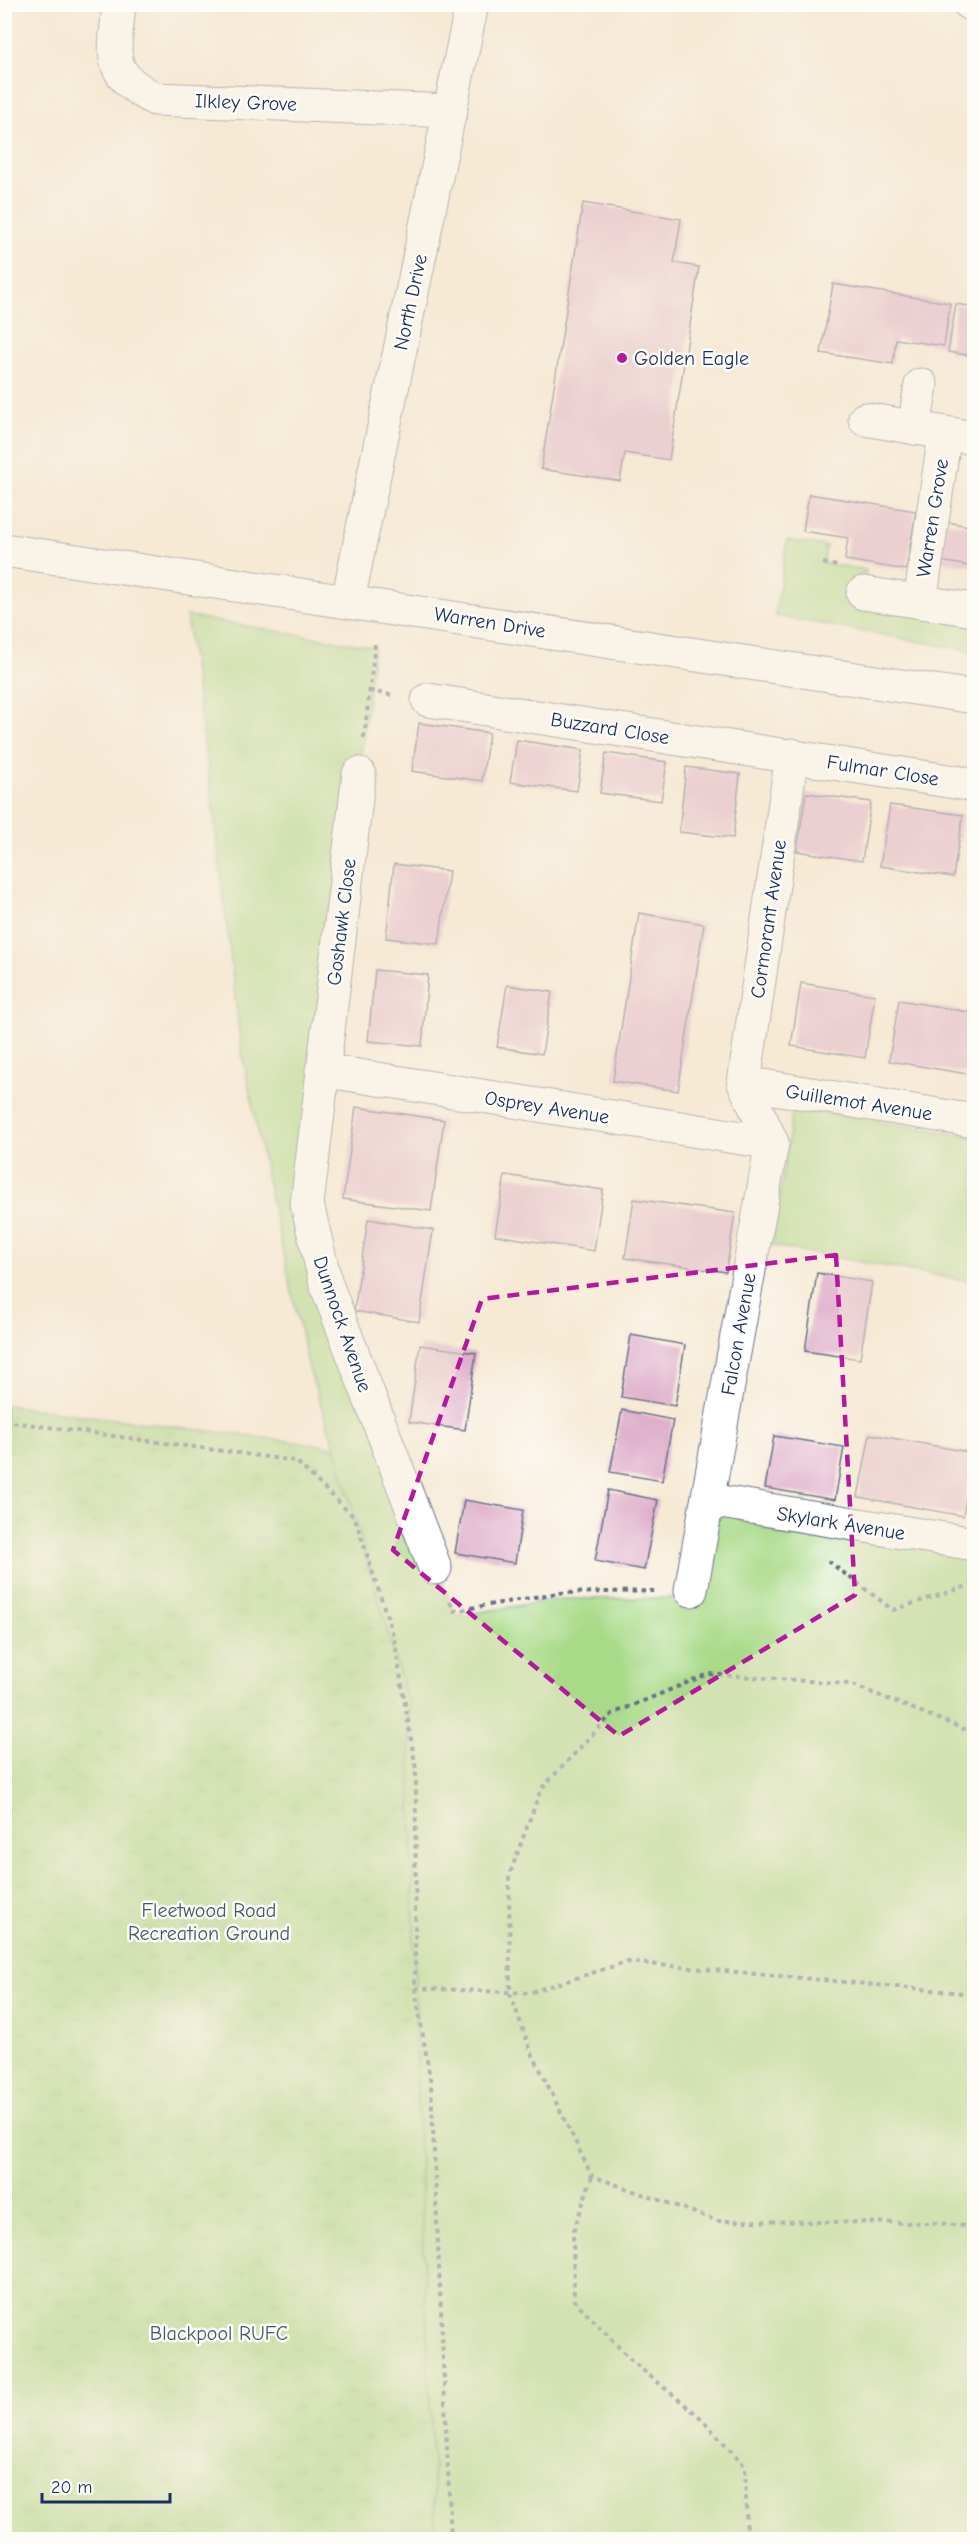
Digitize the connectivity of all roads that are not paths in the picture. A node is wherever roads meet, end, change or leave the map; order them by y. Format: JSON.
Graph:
{"nodes":[{"id":1,"x":119,"y":4,"type":"edge"},
{"id":2,"x":472,"y":4,"type":"edge"},
{"id":3,"x":451,"y":111,"type":"junction"},
{"id":4,"x":921,"y":386,"type":"dead end"},
{"id":5,"x":865,"y":419,"type":"dead end"},
{"id":6,"x":914,"y":428,"type":"junction"},
{"id":7,"x":960,"y":436,"type":"edge"},
{"id":8,"x":4,"y":550,"type":"edge"},
{"id":9,"x":863,"y":593,"type":"dead end"},
{"id":10,"x":348,"y":600,"type":"junction"},
{"id":11,"x":920,"y":602,"type":"junction"},
{"id":12,"x":975,"y":610,"type":"edge"},
{"id":13,"x":975,"y":697,"type":"edge"},
{"id":14,"x":428,"y":700,"type":"dead end"},
{"id":15,"x":792,"y":755,"type":"junction"},
{"id":16,"x":359,"y":774,"type":"road end"},
{"id":17,"x":975,"y":785,"type":"edge"},
{"id":18,"x":322,"y":1070,"type":"junction"},
{"id":19,"x":744,"y":1083,"type":"junction"},
{"id":20,"x":975,"y":1121,"type":"edge"},
{"id":21,"x":772,"y":1143,"type":"junction"},
{"id":22,"x":709,"y":1500,"type":"junction"},
{"id":23,"x":975,"y":1544,"type":"edge"},
{"id":24,"x":435,"y":1568,"type":"road end"},
{"id":25,"x":691,"y":1590,"type":"road end"}],
"edges":[{"from":1,"to":3,"type":"street","name":"Ilkley Grove"},
{"from":2,"to":3,"type":"street","name":"North Drive"},
{"from":3,"to":10,"type":"street","name":"North Drive"},
{"from":4,"to":6,"type":"street"},
{"from":5,"to":6,"type":"street","name":"Warren Grove"},
{"from":6,"to":7,"type":"street","name":"Warren Grove"},
{"from":7,"to":11,"type":"street","name":"Warren Grove"},
{"from":8,"to":10,"type":"street","name":"Warren Drive"},
{"from":9,"to":11,"type":"street","name":"Warren Grove"},
{"from":10,"to":13,"type":"street","name":"Warren Drive"},
{"from":11,"to":12,"type":"street","name":"Warren Grove"},
{"from":14,"to":15,"type":"street","name":"Buzzard Close"},
{"from":15,"to":17,"type":"street","name":"Fulmar Close"},
{"from":15,"to":19,"type":"street","name":"Cormorant Avenue"},
{"from":16,"to":18,"type":"street","name":"Goshawk Close"},
{"from":18,"to":21,"type":"street","name":"Osprey Avenue"},
{"from":18,"to":24,"type":"street","name":"Dunnock Avenue"},
{"from":19,"to":20,"type":"street","name":"Guillemot Avenue"},
{"from":19,"to":21,"type":"street"},
{"from":21,"to":22,"type":"street","name":"Falcon Avenue"},
{"from":22,"to":23,"type":"street","name":"Skylark Avenue"},
{"from":22,"to":25,"type":"street","name":"Falcon Avenue"}]}
